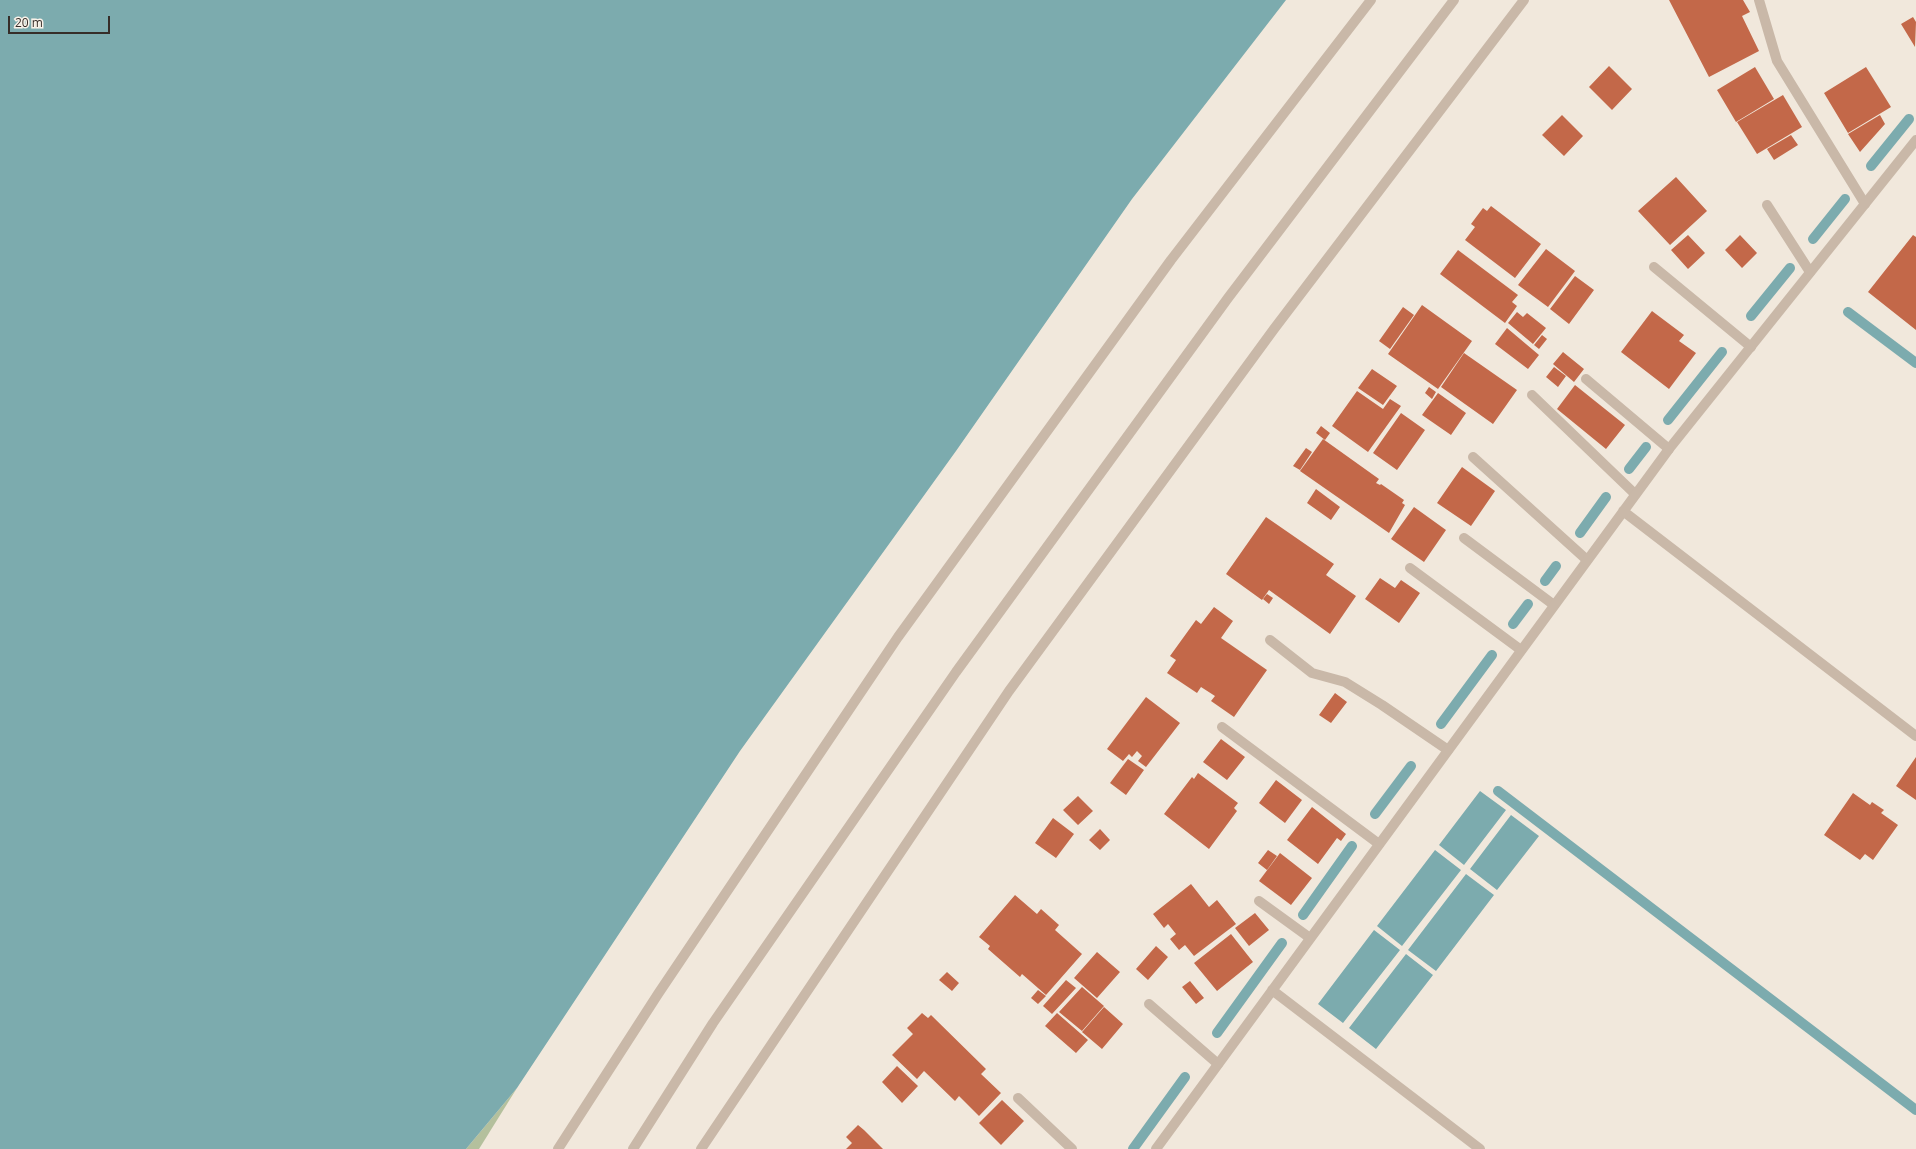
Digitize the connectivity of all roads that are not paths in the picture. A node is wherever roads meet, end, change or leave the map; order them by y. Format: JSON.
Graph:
{"nodes":[{"id":1,"x":1371,"y":0,"type":"edge"},
{"id":2,"x":1454,"y":0,"type":"edge"},
{"id":3,"x":1524,"y":0,"type":"edge"},
{"id":4,"x":1759,"y":0,"type":"edge"},
{"id":5,"x":1916,"y":140,"type":"edge"},
{"id":6,"x":1865,"y":204,"type":"junction"},
{"id":7,"x":1767,"y":205,"type":"dead end"},
{"id":8,"x":1654,"y":267,"type":"dead end"},
{"id":9,"x":1810,"y":272,"type":"junction"},
{"id":10,"x":1751,"y":347,"type":"junction"},
{"id":11,"x":1586,"y":379,"type":"dead end"},
{"id":12,"x":1532,"y":394,"type":"dead end"},
{"id":13,"x":1669,"y":449,"type":"junction"},
{"id":14,"x":1473,"y":457,"type":"dead end"},
{"id":15,"x":1635,"y":494,"type":"junction"},
{"id":16,"x":1623,"y":511,"type":"junction"},
{"id":17,"x":1464,"y":538,"type":"dead end"},
{"id":18,"x":1587,"y":560,"type":"junction"},
{"id":19,"x":1410,"y":568,"type":"dead end"},
{"id":20,"x":1554,"y":605,"type":"junction"},
{"id":21,"x":1270,"y":640,"type":"dead end"},
{"id":22,"x":1521,"y":650,"type":"junction"},
{"id":23,"x":1222,"y":727,"type":"dead end"},
{"id":24,"x":1916,"y":736,"type":"edge"},
{"id":25,"x":1448,"y":750,"type":"junction"},
{"id":26,"x":1379,"y":844,"type":"junction"},
{"id":27,"x":1259,"y":901,"type":"dead end"},
{"id":28,"x":1310,"y":938,"type":"junction"},
{"id":29,"x":1272,"y":990,"type":"junction"},
{"id":30,"x":1149,"y":1004,"type":"dead end"},
{"id":31,"x":1218,"y":1064,"type":"junction"},
{"id":32,"x":1018,"y":1098,"type":"dead end"},
{"id":33,"x":558,"y":1149,"type":"edge"},
{"id":34,"x":633,"y":1149,"type":"edge"},
{"id":35,"x":701,"y":1149,"type":"edge"},
{"id":36,"x":1072,"y":1149,"type":"edge"},
{"id":37,"x":1156,"y":1149,"type":"edge"},
{"id":38,"x":1480,"y":1149,"type":"edge"}],
"edges":[{"from":1,"to":33,"type":"street"},
{"from":2,"to":34,"type":"street"},
{"from":3,"to":35,"type":"street"},
{"from":4,"to":6,"type":"street"},
{"from":5,"to":6,"type":"street"},
{"from":6,"to":9,"type":"street"},
{"from":7,"to":9,"type":"street"},
{"from":8,"to":10,"type":"street"},
{"from":9,"to":10,"type":"street"},
{"from":10,"to":13,"type":"street"},
{"from":11,"to":13,"type":"street"},
{"from":12,"to":15,"type":"street"},
{"from":13,"to":15,"type":"street"},
{"from":14,"to":18,"type":"street"},
{"from":15,"to":16,"type":"street"},
{"from":16,"to":18,"type":"street"},
{"from":16,"to":24,"type":"street"},
{"from":17,"to":20,"type":"street"},
{"from":18,"to":20,"type":"street"},
{"from":19,"to":22,"type":"street"},
{"from":20,"to":22,"type":"street"},
{"from":21,"to":25,"type":"street"},
{"from":22,"to":25,"type":"street"},
{"from":23,"to":26,"type":"street"},
{"from":25,"to":26,"type":"street"},
{"from":26,"to":28,"type":"street"},
{"from":27,"to":28,"type":"street"},
{"from":28,"to":29,"type":"street"},
{"from":29,"to":31,"type":"street"},
{"from":29,"to":38,"type":"street"},
{"from":30,"to":31,"type":"street"},
{"from":31,"to":37,"type":"street"},
{"from":32,"to":36,"type":"street"}]}
